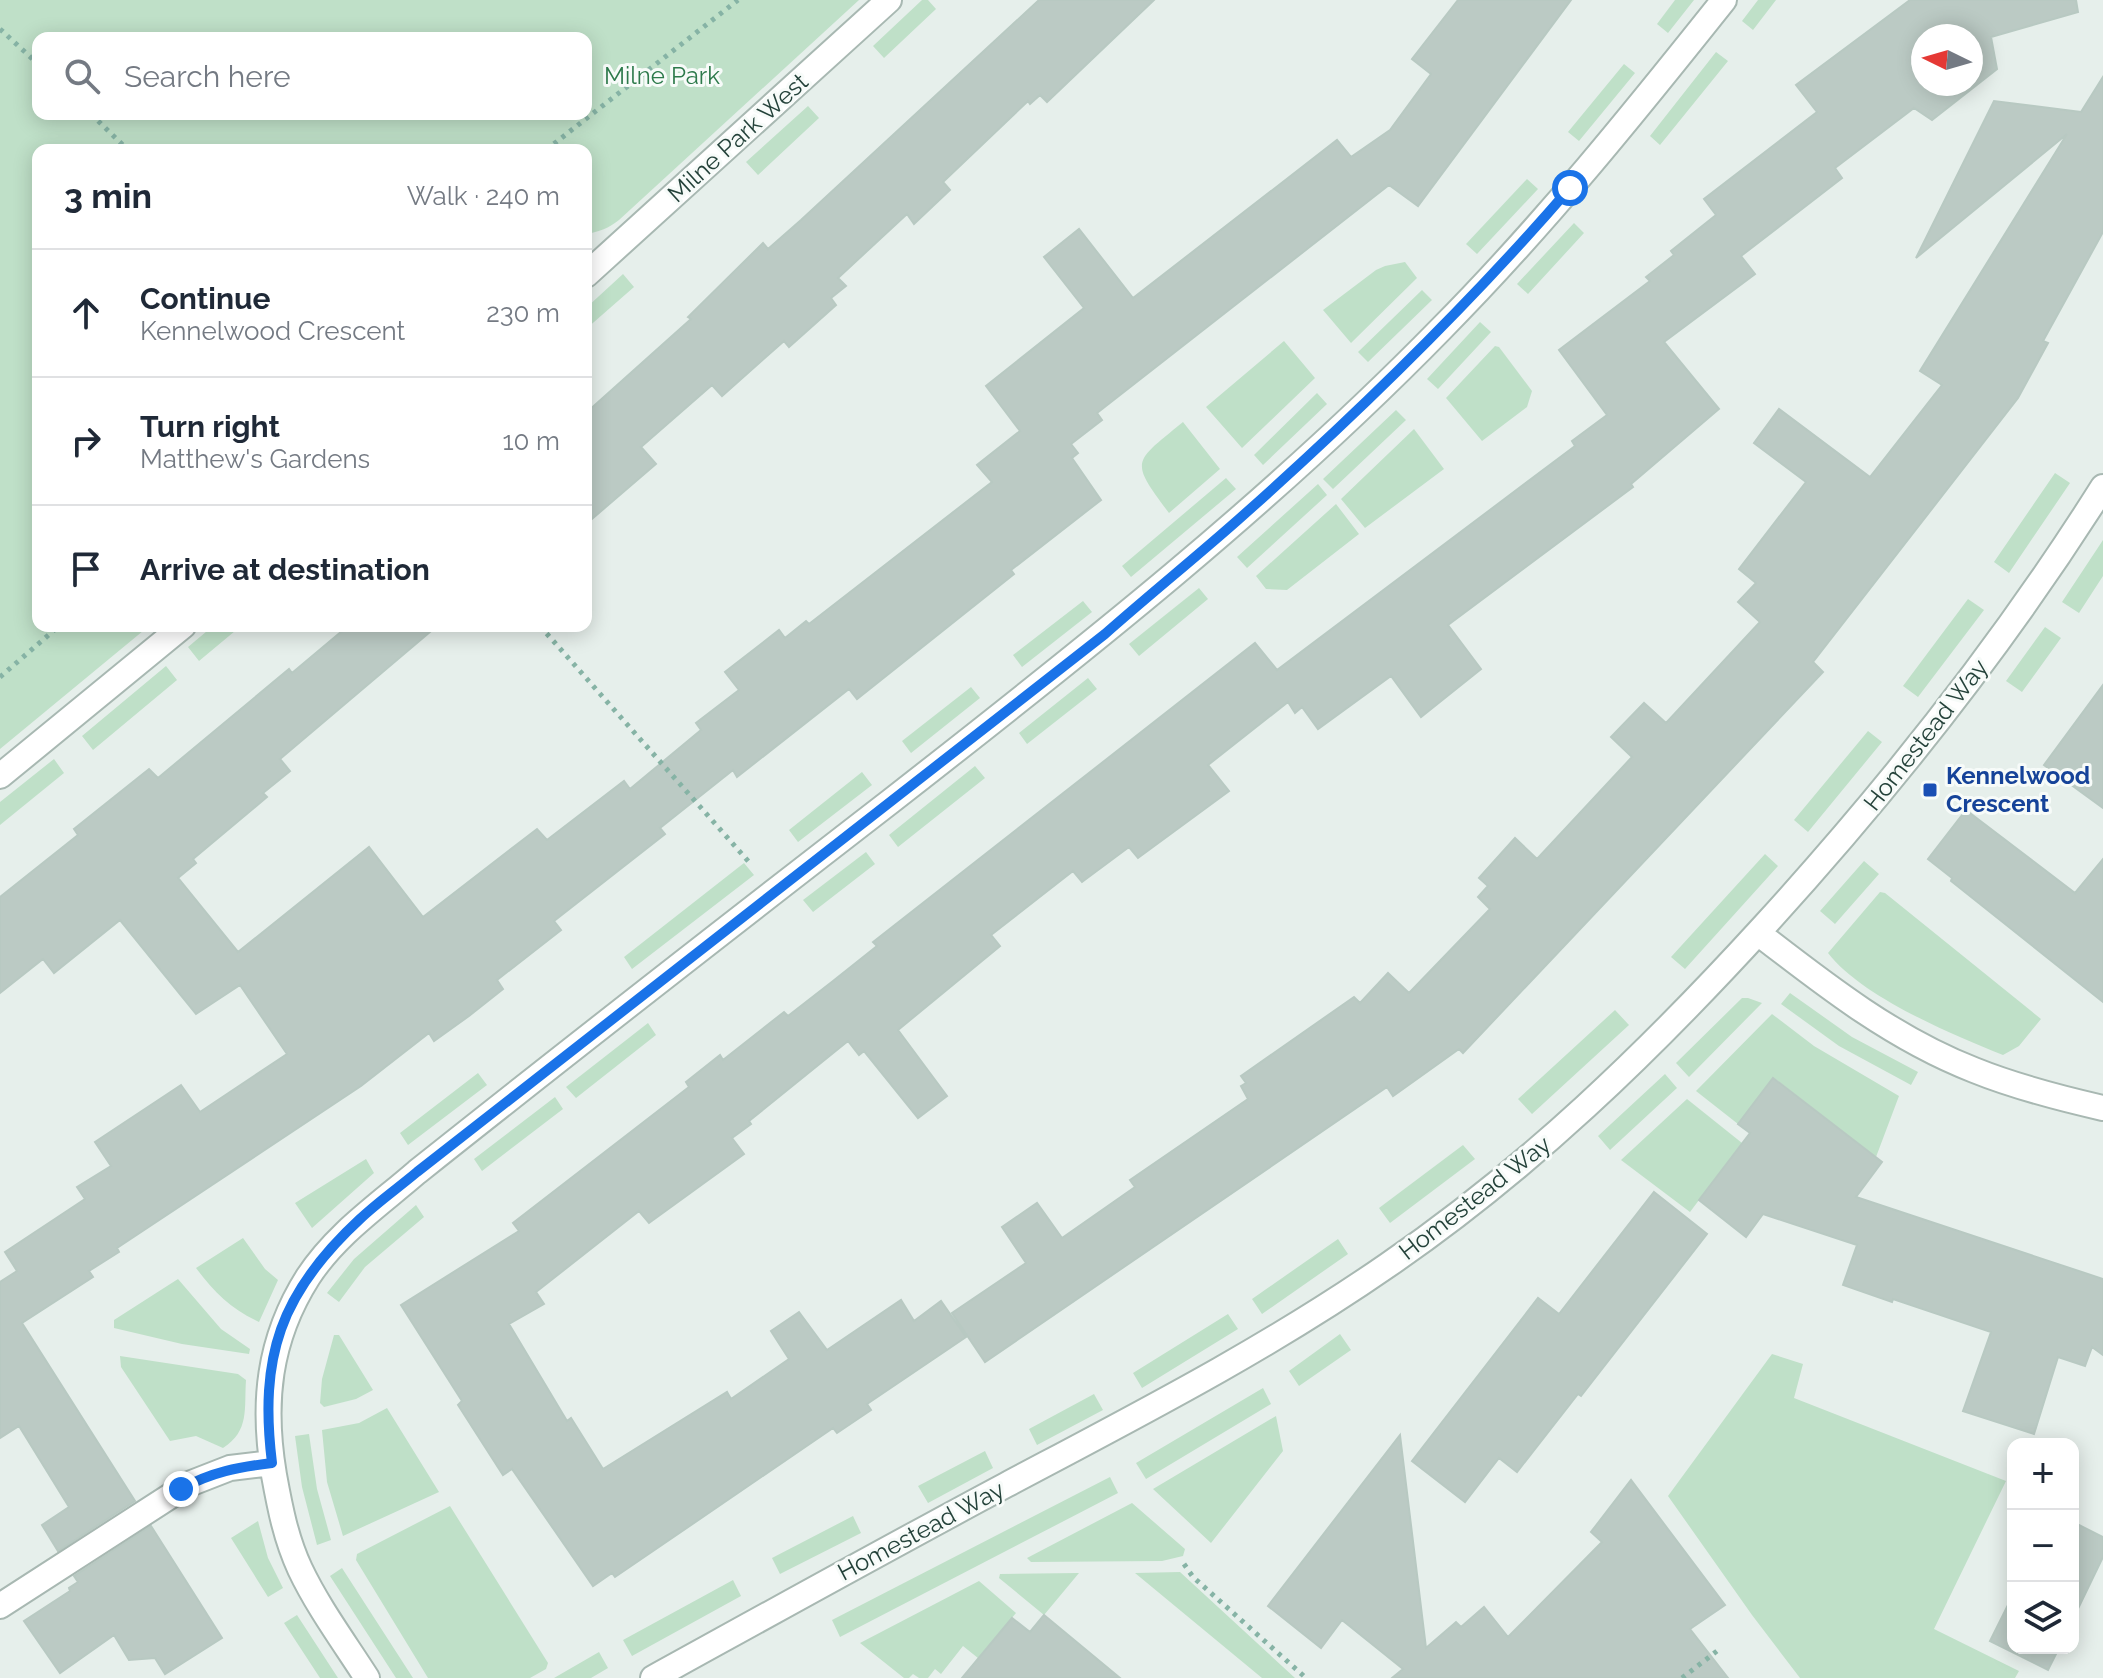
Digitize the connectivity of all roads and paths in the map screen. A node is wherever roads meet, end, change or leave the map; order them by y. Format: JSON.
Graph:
{"nodes":[{"id":1,"x":738,"y":0,"type":"edge"},
{"id":2,"x":889,"y":0,"type":"edge"},
{"id":3,"x":1724,"y":0,"type":"edge"},
{"id":4,"x":0,"y":29,"type":"edge"},
{"id":5,"x":32,"y":58,"type":"edge"},
{"id":6,"x":592,"y":114,"type":"edge"},
{"id":7,"x":97,"y":120,"type":"edge"},
{"id":8,"x":584,"y":120,"type":"edge"},
{"id":9,"x":122,"y":144,"type":"edge"},
{"id":10,"x":554,"y":144,"type":"edge"},
{"id":11,"x":592,"y":270,"type":"edge"},
{"id":12,"x":2103,"y":487,"type":"edge"},
{"id":13,"x":52,"y":632,"type":"edge"},
{"id":14,"x":176,"y":632,"type":"edge"},
{"id":15,"x":545,"y":632,"type":"edge"},
{"id":16,"x":0,"y":677,"type":"edge"},
{"id":17,"x":0,"y":776,"type":"edge"},
{"id":18,"x":775,"y":891,"type":"junction"},
{"id":19,"x":1758,"y":933,"type":"junction"},
{"id":20,"x":2103,"y":1108,"type":"edge"},
{"id":21,"x":272,"y":1463,"type":"junction"},
{"id":22,"x":1184,"y":1564,"type":"dead end"},
{"id":23,"x":0,"y":1606,"type":"edge"},
{"id":24,"x":1717,"y":1651,"type":"dead end"},
{"id":25,"x":367,"y":1678,"type":"edge"},
{"id":26,"x":653,"y":1678,"type":"edge"},
{"id":27,"x":1306,"y":1678,"type":"edge"},
{"id":28,"x":1682,"y":1678,"type":"edge"}],
"edges":[{"from":1,"to":6,"type":"path"},
{"from":2,"to":11,"type":"street","name":"Milne Park West"},
{"from":3,"to":18,"type":"street"},
{"from":4,"to":5,"type":"path"},
{"from":7,"to":9,"type":"path"},
{"from":8,"to":10,"type":"path"},
{"from":12,"to":19,"type":"street","name":"Homestead Way"},
{"from":13,"to":16,"type":"path"},
{"from":14,"to":17,"type":"street"},
{"from":15,"to":18,"type":"path"},
{"from":18,"to":21,"type":"street"},
{"from":19,"to":20,"type":"street"},
{"from":19,"to":26,"type":"street","name":"Homestead Way"},
{"from":21,"to":23,"type":"street"},
{"from":21,"to":25,"type":"street"},
{"from":22,"to":27,"type":"path"},
{"from":24,"to":28,"type":"path"}]}
